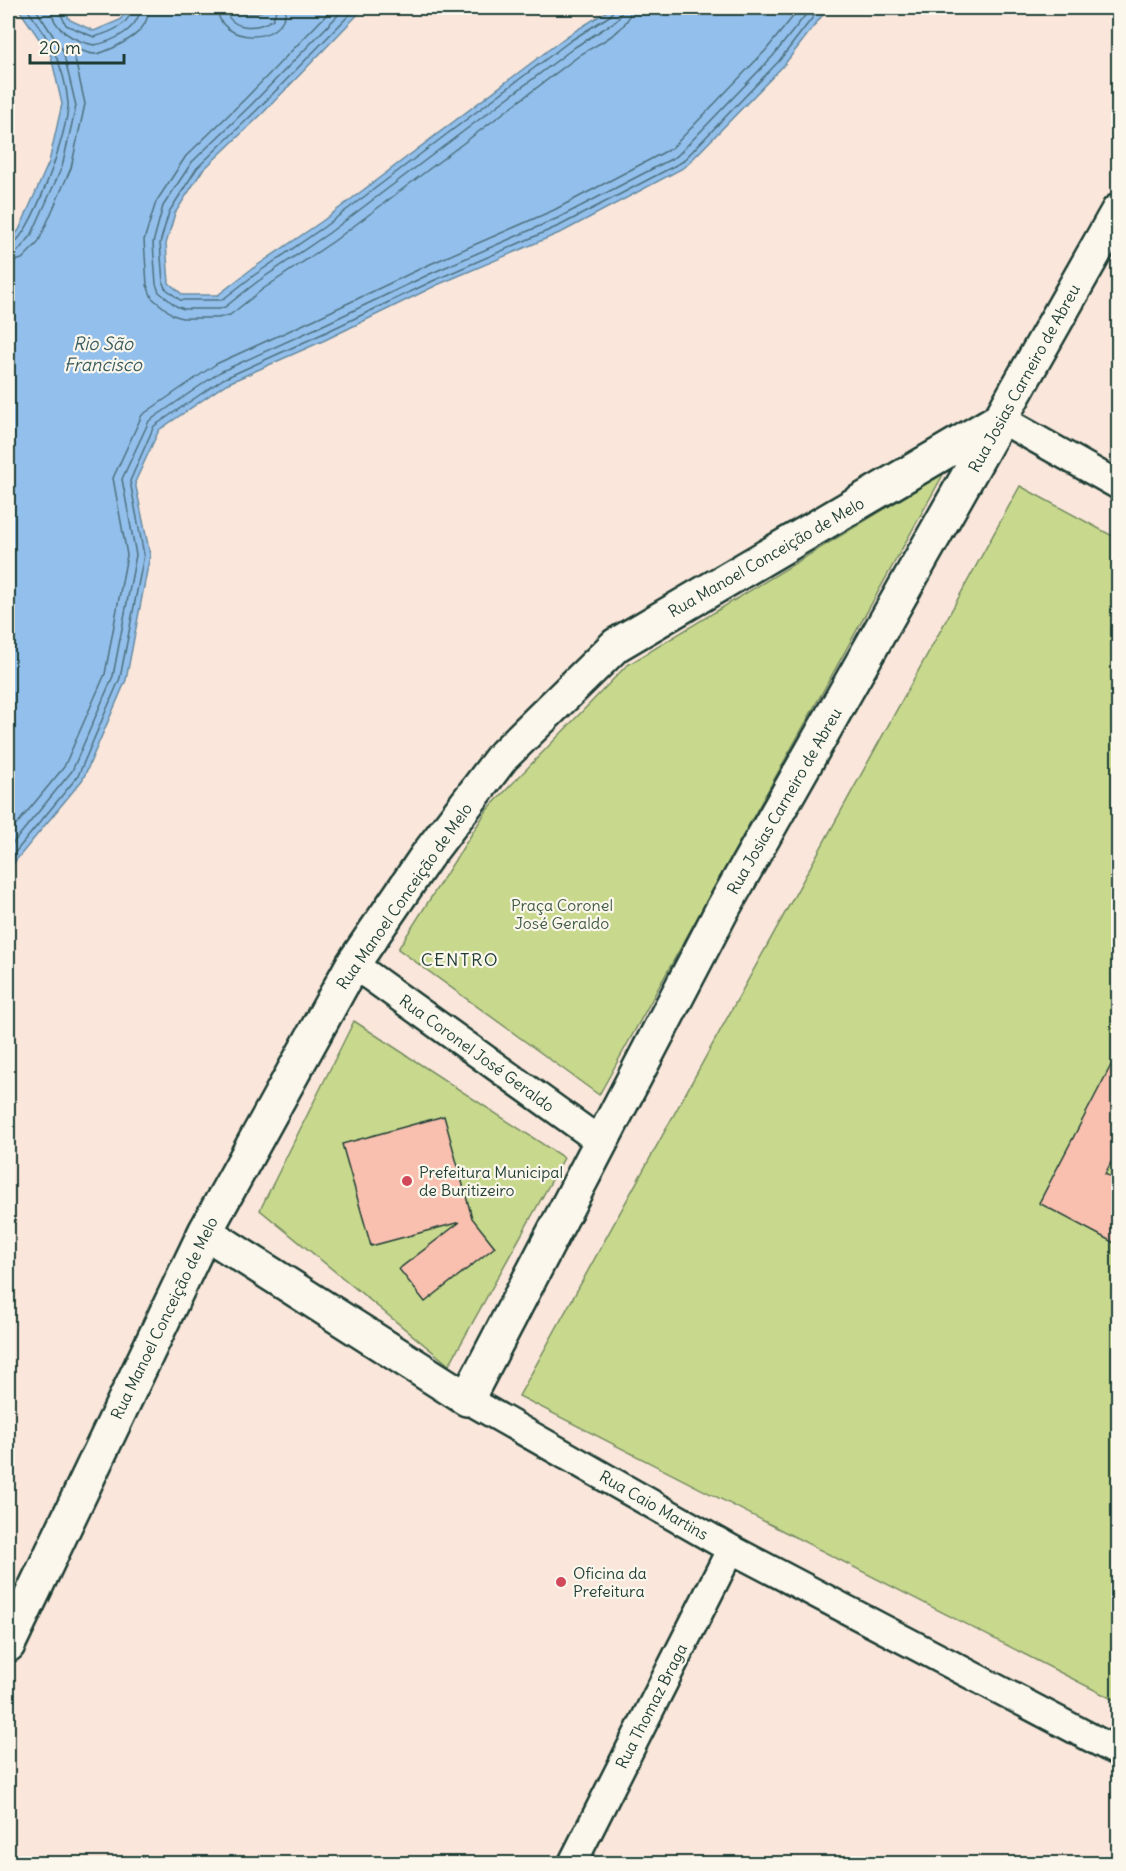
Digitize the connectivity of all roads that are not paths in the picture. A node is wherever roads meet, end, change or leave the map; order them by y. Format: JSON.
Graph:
{"nodes":[{"id":1,"x":1119,"y":211,"type":"edge"},
{"id":2,"x":1001,"y":419,"type":"junction"},
{"id":3,"x":1119,"y":485,"type":"edge"},
{"id":4,"x":353,"y":964,"type":"junction"},
{"id":5,"x":601,"y":1142,"type":"junction"},
{"id":6,"x":205,"y":1232,"type":"junction"},
{"id":7,"x":467,"y":1399,"type":"junction"},
{"id":8,"x":731,"y":1549,"type":"junction"},
{"id":9,"x":8,"y":1645,"type":"edge"},
{"id":10,"x":1119,"y":1752,"type":"edge"},
{"id":11,"x":572,"y":1863,"type":"edge"}],
"edges":[{"from":1,"to":2,"type":"street","name":"Rua Josias Carneiro de Abreu"},
{"from":2,"to":3,"type":"street"},
{"from":2,"to":4,"type":"street","name":"Rua Manoel Conceição de Melo"},
{"from":2,"to":5,"type":"street","name":"Rua Josias Carneiro de Abreu"},
{"from":4,"to":5,"type":"street","name":"Rua Coronel José Geraldo"},
{"from":4,"to":6,"type":"street","name":"Rua Manoel Conceição de Melo"},
{"from":5,"to":7,"type":"street","name":"Rua Josias Carneiro de Abreu"},
{"from":6,"to":7,"type":"street","name":"Rua Caio Martins"},
{"from":6,"to":9,"type":"street","name":"Rua Manoel Conceição de Melo"},
{"from":7,"to":8,"type":"street","name":"Rua Caio Martins"},
{"from":8,"to":10,"type":"street","name":"Rua Caio Martins"},
{"from":8,"to":11,"type":"street","name":"Rua Thomaz Braga"}]}
